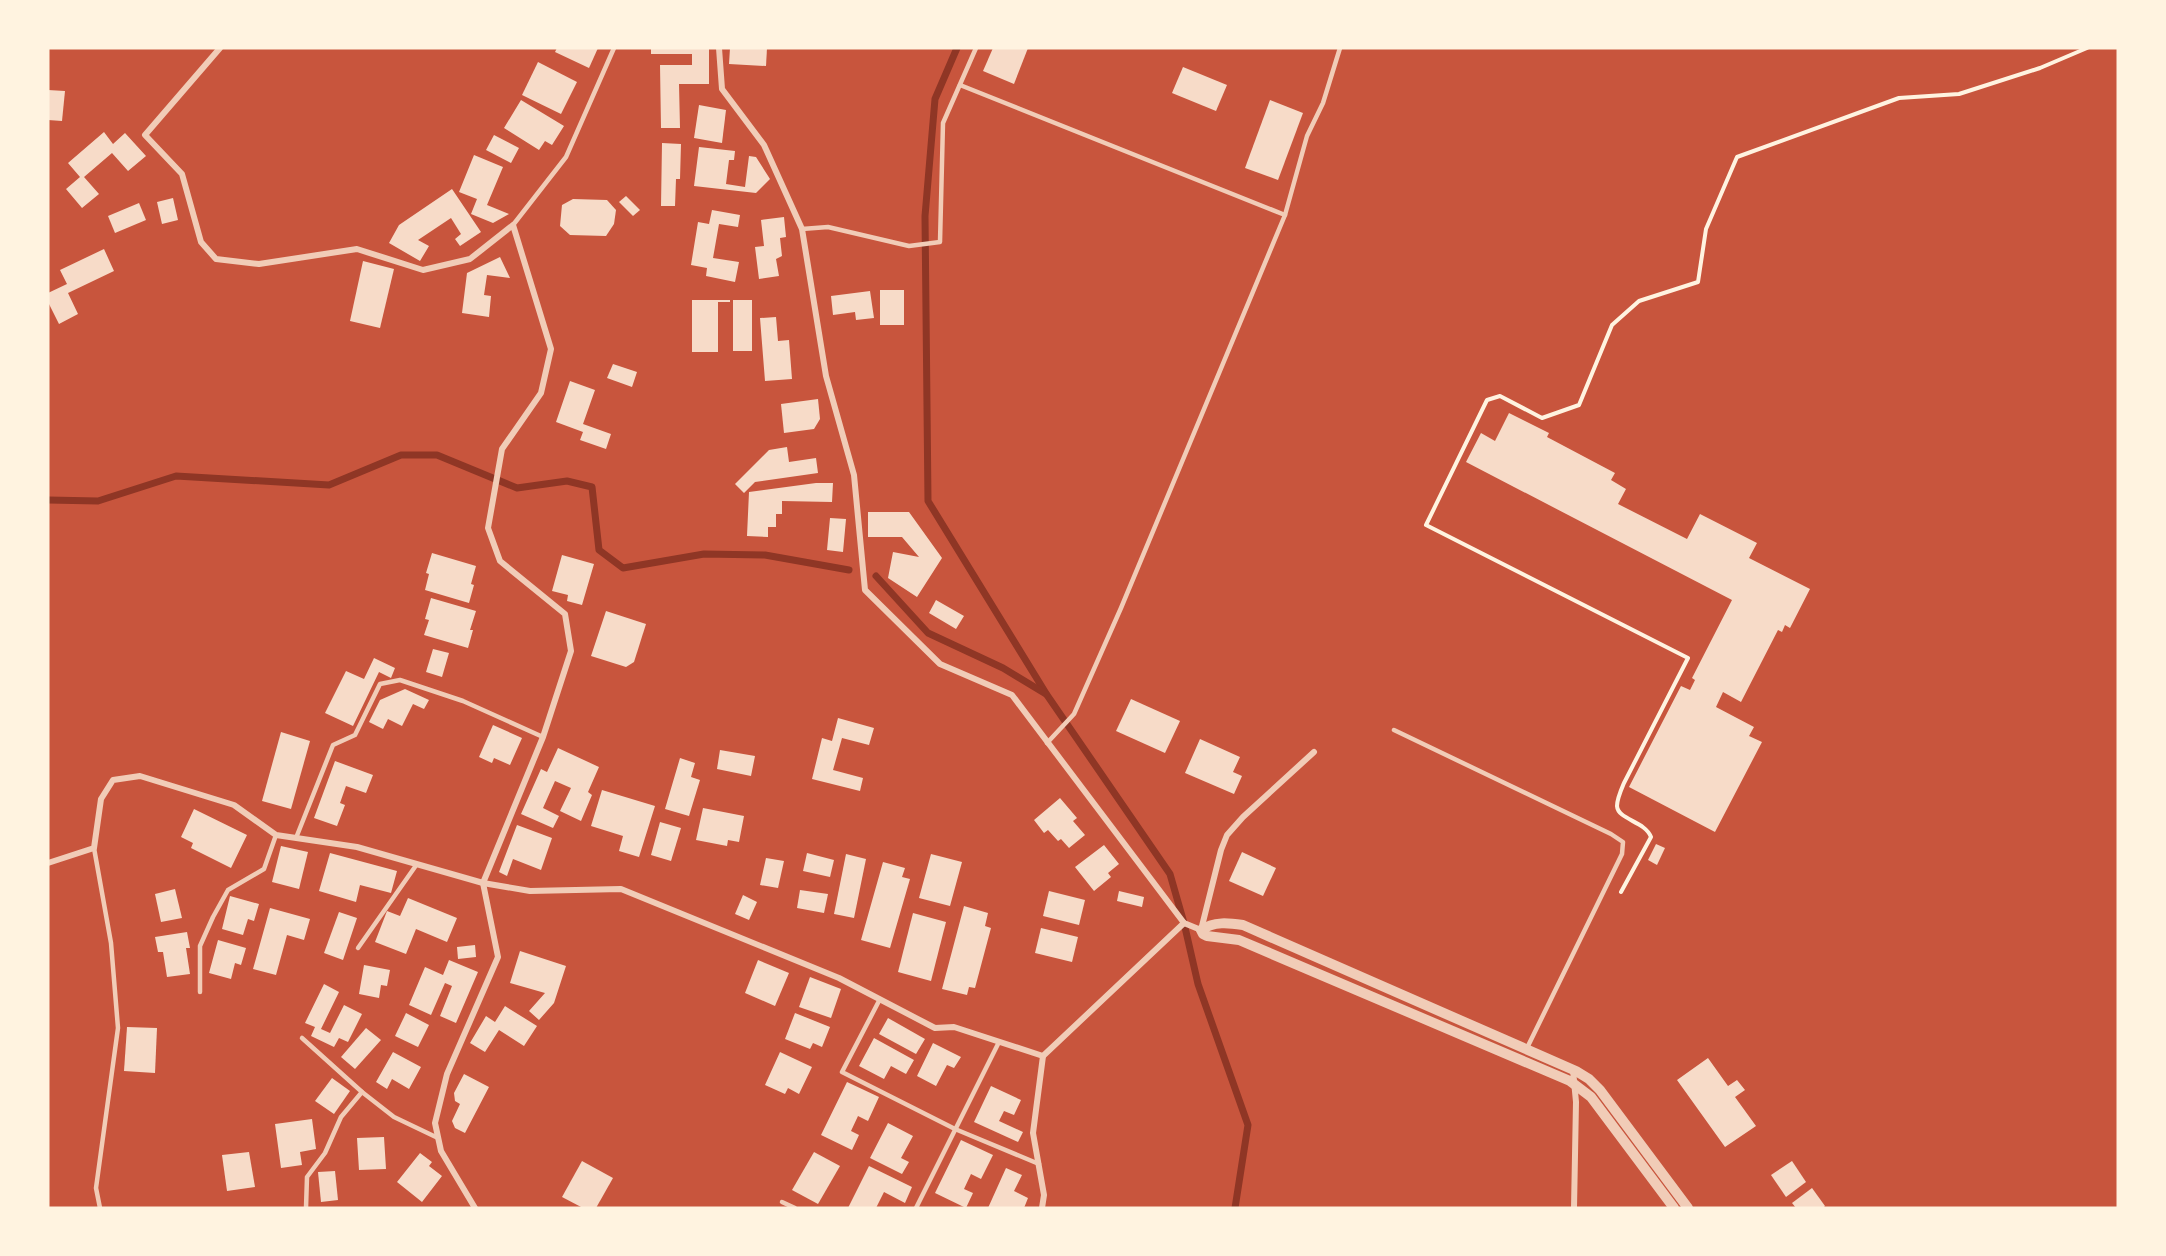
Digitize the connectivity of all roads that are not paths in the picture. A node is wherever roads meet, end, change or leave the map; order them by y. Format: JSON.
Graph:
{"nodes":[{"id":1,"x":220,"y":48,"type":"edge"},
{"id":2,"x":614,"y":48,"type":"edge"},
{"id":3,"x":718,"y":48,"type":"edge"},
{"id":4,"x":976,"y":48,"type":"edge"},
{"id":5,"x":1340,"y":48,"type":"edge"},
{"id":6,"x":960,"y":85,"type":"junction"},
{"id":7,"x":1285,"y":215,"type":"junction"},
{"id":8,"x":513,"y":225,"type":"junction"},
{"id":9,"x":802,"y":229,"type":"junction"},
{"id":10,"x":1394,"y":730,"type":"dead end"},
{"id":11,"x":543,"y":737,"type":"junction"},
{"id":12,"x":1047,"y":743,"type":"junction"},
{"id":13,"x":1314,"y":752,"type":"dead end"},
{"id":14,"x":276,"y":835,"type":"junction"},
{"id":15,"x":296,"y":838,"type":"junction"},
{"id":16,"x":94,"y":848,"type":"junction"},
{"id":17,"x":48,"y":863,"type":"edge"},
{"id":18,"x":417,"y":864,"type":"junction"},
{"id":19,"x":483,"y":883,"type":"junction"},
{"id":20,"x":1184,"y":923,"type":"junction"},
{"id":21,"x":1202,"y":930,"type":"junction"},
{"id":22,"x":358,"y":948,"type":"dead end"},
{"id":23,"x":200,"y":992,"type":"dead end"},
{"id":24,"x":880,"y":999,"type":"junction"},
{"id":25,"x":302,"y":1038,"type":"dead end"},
{"id":26,"x":999,"y":1042,"type":"junction"},
{"id":27,"x":1526,"y":1049,"type":"junction"},
{"id":28,"x":1043,"y":1056,"type":"junction"},
{"id":29,"x":1520,"y":1061,"type":"junction"},
{"id":30,"x":1573,"y":1070,"type":"junction"},
{"id":31,"x":1574,"y":1084,"type":"junction"},
{"id":32,"x":362,"y":1092,"type":"junction"},
{"id":33,"x":955,"y":1130,"type":"junction"},
{"id":34,"x":438,"y":1138,"type":"junction"},
{"id":35,"x":1039,"y":1164,"type":"junction"},
{"id":36,"x":782,"y":1202,"type":"dead end"},
{"id":37,"x":100,"y":1208,"type":"edge"},
{"id":38,"x":306,"y":1208,"type":"edge"},
{"id":39,"x":475,"y":1208,"type":"edge"},
{"id":40,"x":795,"y":1208,"type":"edge"},
{"id":41,"x":916,"y":1208,"type":"edge"},
{"id":42,"x":1042,"y":1208,"type":"edge"},
{"id":43,"x":1574,"y":1208,"type":"edge"},
{"id":44,"x":1674,"y":1208,"type":"edge"},
{"id":45,"x":1688,"y":1208,"type":"edge"}],
"edges":[{"from":1,"to":8,"type":"street"},
{"from":2,"to":8,"type":"lane"},
{"from":3,"to":9,"type":"street"},
{"from":4,"to":6,"type":"lane"},
{"from":5,"to":7,"type":"lane"},
{"from":6,"to":7,"type":"lane"},
{"from":6,"to":9,"type":"lane"},
{"from":7,"to":12,"type":"lane"},
{"from":8,"to":11,"type":"street"},
{"from":9,"to":12,"type":"street"},
{"from":10,"to":27,"type":"lane"},
{"from":11,"to":15,"type":"lane"},
{"from":11,"to":19,"type":"street"},
{"from":12,"to":20,"type":"street"},
{"from":13,"to":21,"type":"street"},
{"from":14,"to":15,"type":"street"},
{"from":14,"to":16,"type":"street"},
{"from":14,"to":23,"type":"lane"},
{"from":15,"to":18,"type":"street"},
{"from":16,"to":17,"type":"street"},
{"from":16,"to":37,"type":"lane"},
{"from":18,"to":19,"type":"street"},
{"from":18,"to":22,"type":"lane"},
{"from":19,"to":24,"type":"street"},
{"from":19,"to":34,"type":"street"},
{"from":20,"to":21,"type":"street"},
{"from":20,"to":28,"type":"street"},
{"from":21,"to":27,"type":"street"},
{"from":21,"to":29,"type":"street"},
{"from":24,"to":26,"type":"street"},
{"from":24,"to":33,"type":"lane"},
{"from":25,"to":32,"type":"lane"},
{"from":26,"to":28,"type":"street"},
{"from":26,"to":33,"type":"lane"},
{"from":27,"to":29,"type":"lane"},
{"from":27,"to":30,"type":"street"},
{"from":28,"to":35,"type":"street"},
{"from":29,"to":31,"type":"street"},
{"from":30,"to":31,"type":"street"},
{"from":30,"to":45,"type":"street"},
{"from":31,"to":43,"type":"street"},
{"from":31,"to":44,"type":"street"},
{"from":32,"to":34,"type":"lane"},
{"from":32,"to":38,"type":"lane"},
{"from":33,"to":35,"type":"lane"},
{"from":33,"to":41,"type":"lane"},
{"from":34,"to":39,"type":"street"},
{"from":35,"to":42,"type":"street"},
{"from":36,"to":40,"type":"lane"}]}
